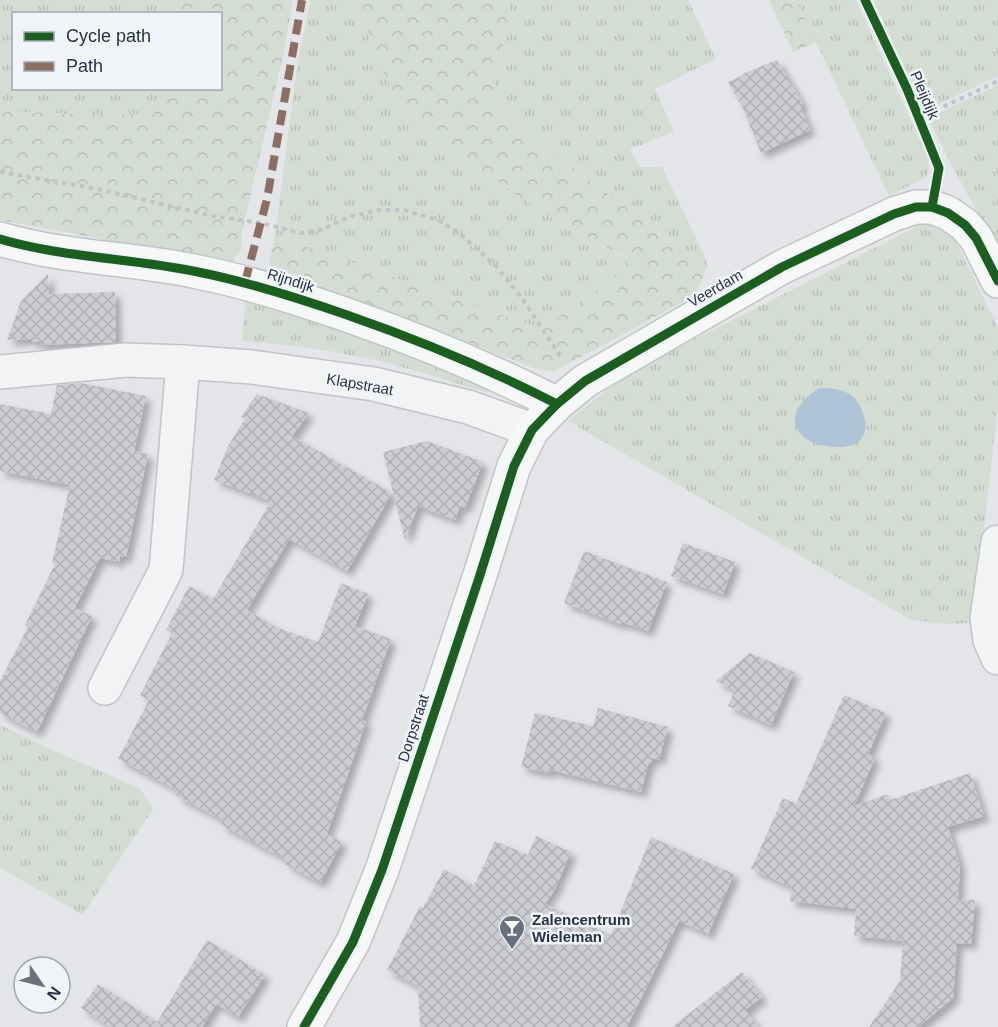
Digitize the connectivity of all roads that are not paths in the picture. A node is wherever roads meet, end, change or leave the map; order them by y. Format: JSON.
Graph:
{"nodes":[{"id":1,"x":0,"y":239,"type":"edge"},
{"id":2,"x":998,"y":281,"type":"edge"},
{"id":3,"x":183,"y":362,"type":"junction"},
{"id":4,"x":0,"y":372,"type":"edge"},
{"id":5,"x":568,"y":394,"type":"junction"},
{"id":6,"x":531,"y":430,"type":"junction"},
{"id":7,"x":998,"y":542,"type":"edge"},
{"id":8,"x":998,"y":658,"type":"edge"},
{"id":9,"x":105,"y":688,"type":"dead end"},
{"id":10,"x":304,"y":1027,"type":"edge"}],
"edges":[{"from":1,"to":5,"type":"street","name":"Rijndijk"},
{"from":2,"to":5,"type":"street","name":"Veerdam"},
{"from":3,"to":4,"type":"street","name":"Klapstraat"},
{"from":3,"to":6,"type":"street","name":"Klapstraat"},
{"from":3,"to":9,"type":"street"},
{"from":5,"to":6,"type":"street","name":"Veerdam"},
{"from":6,"to":10,"type":"street","name":"Dorpstraat"},
{"from":7,"to":8,"type":"street"}]}
